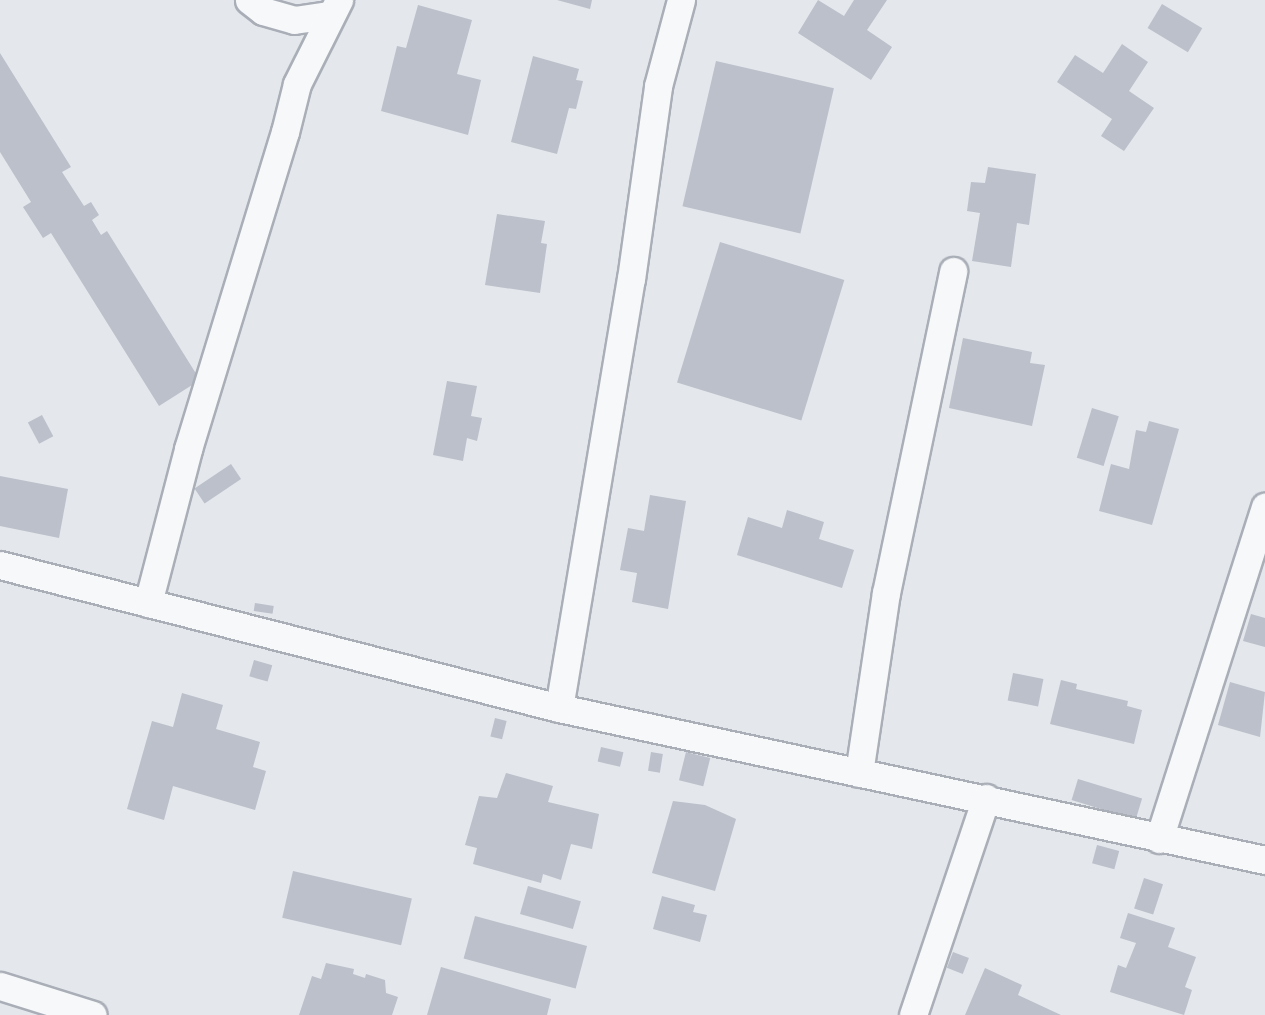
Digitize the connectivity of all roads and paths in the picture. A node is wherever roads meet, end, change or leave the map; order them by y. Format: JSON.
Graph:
{"nodes":[{"id":1,"x":249,"y":0,"type":"edge"},
{"id":2,"x":681,"y":0,"type":"edge"},
{"id":3,"x":334,"y":7,"type":"edge"},
{"id":4,"x":953,"y":271,"type":"dead end"},
{"id":5,"x":1265,"y":506,"type":"edge"},
{"id":6,"x":0,"y":565,"type":"edge"},
{"id":7,"x":148,"y":603,"type":"junction"},
{"id":8,"x":559,"y":708,"type":"junction"},
{"id":9,"x":860,"y":773,"type":"junction"},
{"id":10,"x":986,"y":798,"type":"junction"},
{"id":11,"x":1159,"y":839,"type":"junction"},
{"id":12,"x":1265,"y":860,"type":"edge"},
{"id":13,"x":0,"y":986,"type":"edge"},
{"id":14,"x":93,"y":1015,"type":"edge"},
{"id":15,"x":913,"y":1015,"type":"edge"}],
"edges":[{"from":1,"to":3,"type":"street"},
{"from":2,"to":8,"type":"street"},
{"from":3,"to":7,"type":"street"},
{"from":4,"to":9,"type":"street"},
{"from":5,"to":11,"type":"street"},
{"from":6,"to":7,"type":"street"},
{"from":7,"to":8,"type":"street"},
{"from":8,"to":9,"type":"street"},
{"from":9,"to":10,"type":"street"},
{"from":10,"to":11,"type":"street"},
{"from":10,"to":15,"type":"street"},
{"from":11,"to":12,"type":"street"},
{"from":13,"to":14,"type":"street"}]}
